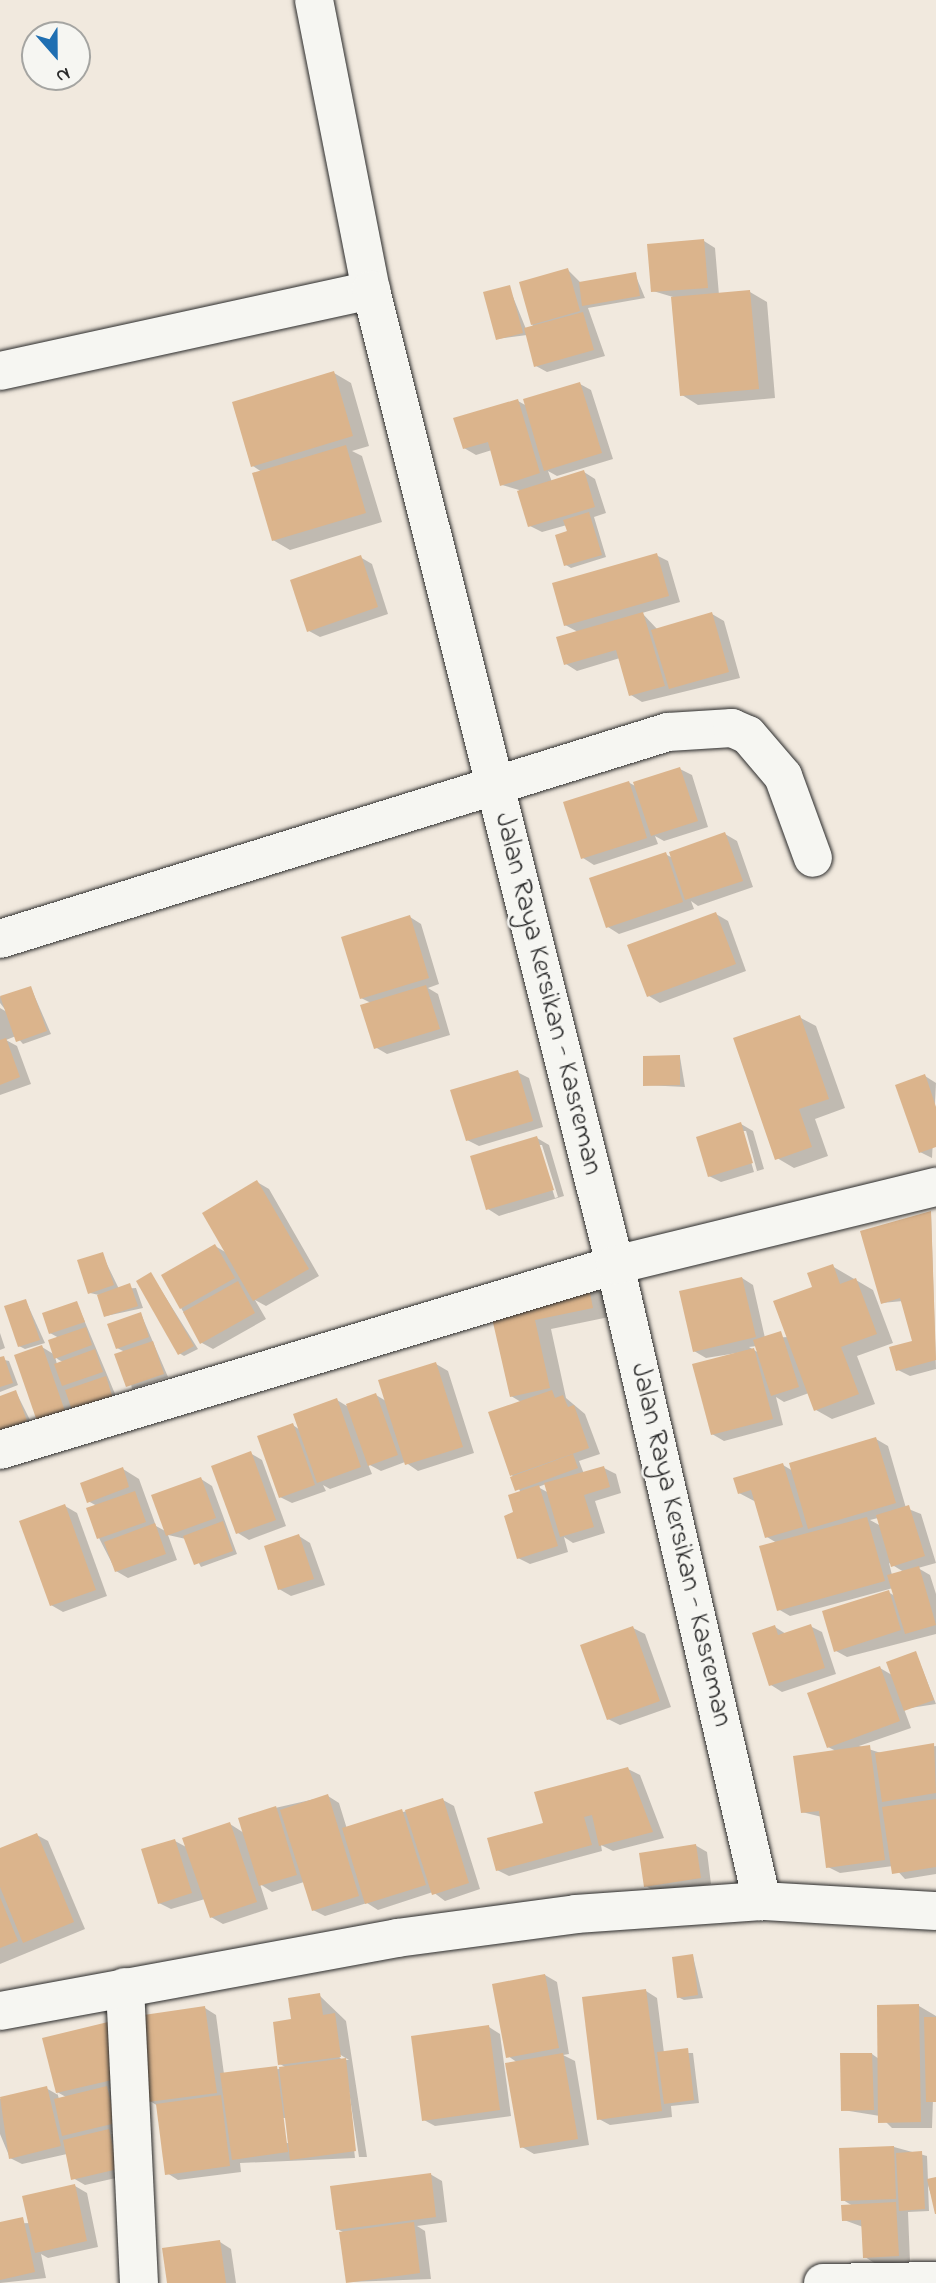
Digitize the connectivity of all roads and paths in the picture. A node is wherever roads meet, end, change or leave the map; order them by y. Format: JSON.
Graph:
{"nodes":[{"id":1,"x":314,"y":0,"type":"edge"},
{"id":2,"x":371,"y":290,"type":"junction"},
{"id":3,"x":0,"y":371,"type":"edge"},
{"id":4,"x":495,"y":786,"type":"junction"},
{"id":5,"x":813,"y":858,"type":"dead end"},
{"id":6,"x":0,"y":939,"type":"edge"},
{"id":7,"x":936,"y":1187,"type":"edge"},
{"id":8,"x":615,"y":1265,"type":"junction"},
{"id":9,"x":0,"y":1450,"type":"edge"},
{"id":10,"x":762,"y":1901,"type":"junction"},
{"id":11,"x":936,"y":1911,"type":"edge"},
{"id":12,"x":125,"y":1987,"type":"junction"},
{"id":13,"x":0,"y":2011,"type":"edge"},
{"id":14,"x":936,"y":2281,"type":"edge"},
{"id":15,"x":139,"y":2283,"type":"edge"},
{"id":16,"x":823,"y":2283,"type":"edge"}],
"edges":[{"from":1,"to":2,"type":"street","name":"Jalan Raya Kersikan - Kasreman"},
{"from":2,"to":3,"type":"street"},
{"from":2,"to":4,"type":"street","name":"Jalan Raya Kersikan - Kasreman"},
{"from":4,"to":5,"type":"street"},
{"from":4,"to":6,"type":"street"},
{"from":4,"to":8,"type":"street","name":"Jalan Raya Kersikan - Kasreman"},
{"from":7,"to":8,"type":"street"},
{"from":8,"to":9,"type":"street"},
{"from":8,"to":10,"type":"street","name":"Jalan Raya Kersikan - Kasreman"},
{"from":10,"to":11,"type":"street"},
{"from":10,"to":12,"type":"street"},
{"from":12,"to":13,"type":"street"},
{"from":12,"to":15,"type":"street"},
{"from":14,"to":16,"type":"street"}]}
